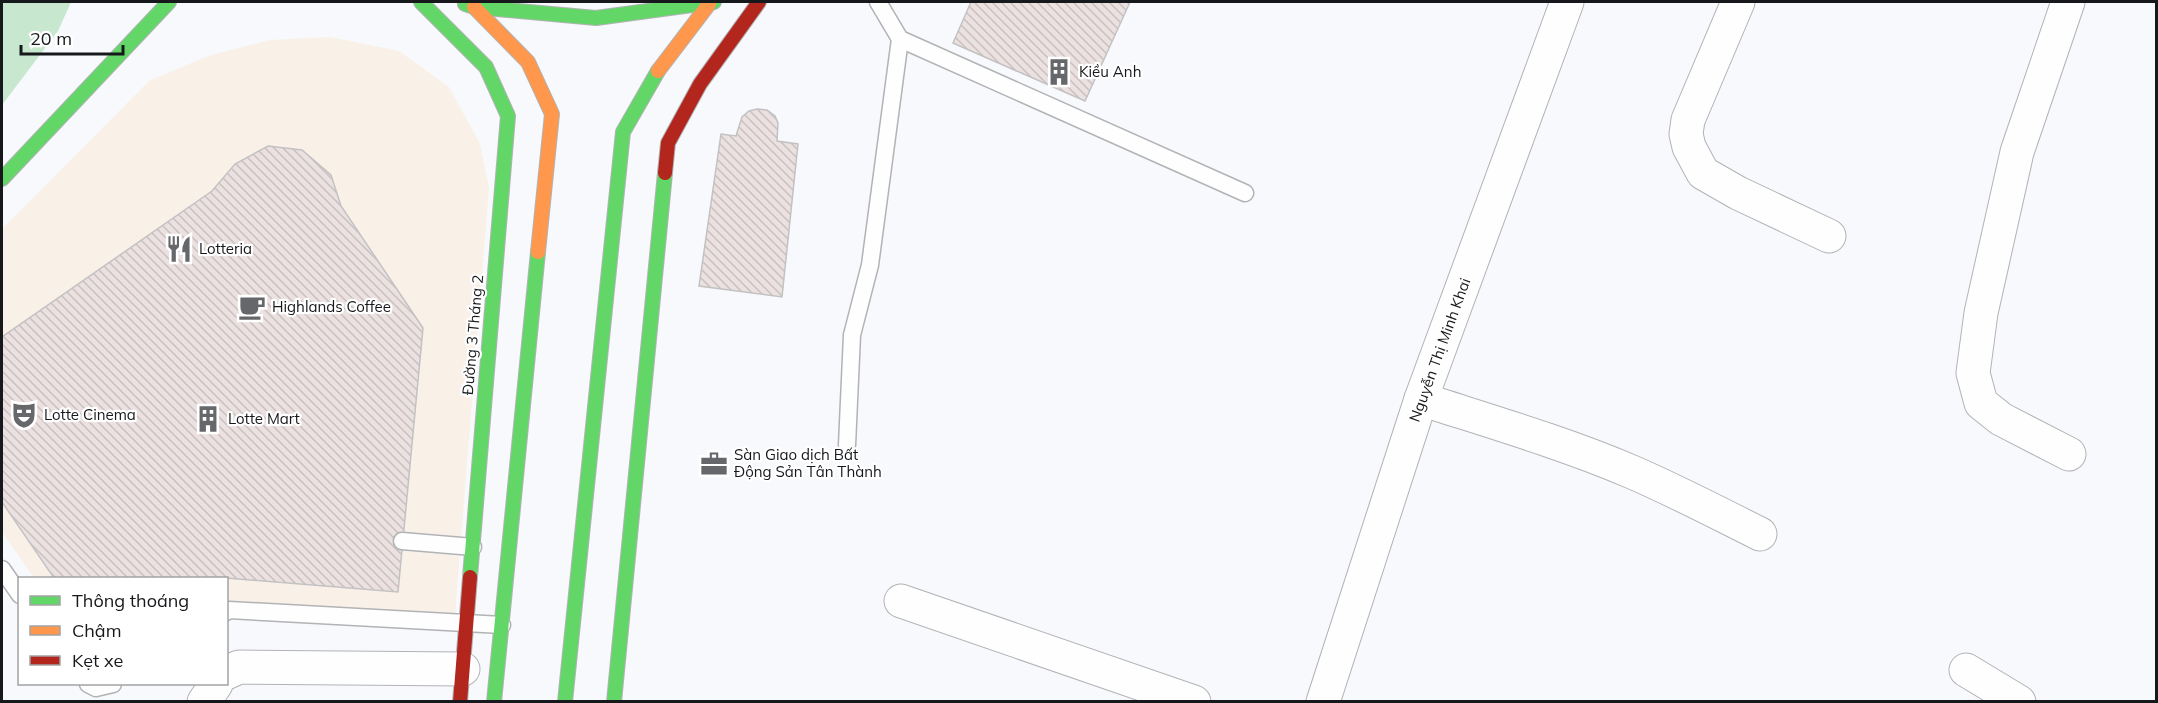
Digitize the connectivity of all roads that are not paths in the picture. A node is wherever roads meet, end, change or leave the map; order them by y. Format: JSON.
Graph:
{"nodes":[{"id":1,"x":170,"y":2,"type":"edge"},
{"id":2,"x":421,"y":2,"type":"edge"},
{"id":3,"x":457,"y":2,"type":"edge"},
{"id":4,"x":711,"y":2,"type":"edge"},
{"id":5,"x":759,"y":2,"type":"edge"},
{"id":6,"x":878,"y":2,"type":"edge"},
{"id":7,"x":1567,"y":2,"type":"edge"},
{"id":8,"x":1738,"y":2,"type":"edge"},
{"id":9,"x":2068,"y":2,"type":"edge"},
{"id":10,"x":474,"y":7,"type":"junction"},
{"id":11,"x":900,"y":39,"type":"junction"},
{"id":12,"x":2,"y":179,"type":"edge"},
{"id":13,"x":1245,"y":193,"type":"dead end"},
{"id":14,"x":1829,"y":236,"type":"dead end"},
{"id":15,"x":1421,"y":399,"type":"junction"},
{"id":16,"x":847,"y":445,"type":"dead end"},
{"id":17,"x":2068,"y":454,"type":"dead end"},
{"id":18,"x":1760,"y":534,"type":"dead end"},
{"id":19,"x":402,"y":542,"type":"dead end"},
{"id":20,"x":473,"y":547,"type":"junction"},
{"id":21,"x":2,"y":569,"type":"edge"},
{"id":22,"x":18,"y":592,"type":"edge"},
{"id":23,"x":900,"y":601,"type":"dead end"},
{"id":24,"x":228,"y":611,"type":"edge"},
{"id":25,"x":466,"y":624,"type":"junction"},
{"id":26,"x":502,"y":625,"type":"junction"},
{"id":27,"x":463,"y":669,"type":"junction"},
{"id":28,"x":1966,"y":670,"type":"dead end"},
{"id":29,"x":228,"y":672,"type":"edge"},
{"id":30,"x":91,"y":685,"type":"edge"},
{"id":31,"x":107,"y":685,"type":"edge"},
{"id":32,"x":215,"y":685,"type":"edge"},
{"id":33,"x":204,"y":702,"type":"edge"},
{"id":34,"x":460,"y":702,"type":"edge"},
{"id":35,"x":494,"y":702,"type":"edge"},
{"id":36,"x":565,"y":702,"type":"edge"},
{"id":37,"x":614,"y":702,"type":"edge"},
{"id":38,"x":1194,"y":702,"type":"edge"},
{"id":39,"x":1323,"y":702,"type":"edge"},
{"id":40,"x":2019,"y":702,"type":"edge"}],
"edges":[{"from":1,"to":12,"type":"main road"},
{"from":2,"to":20,"type":"main road","name":"Đường 3 Tháng 2"},
{"from":3,"to":10,"type":"main road"},
{"from":4,"to":10,"type":"main road"},
{"from":4,"to":36,"type":"main road"},
{"from":5,"to":37,"type":"main road"},
{"from":6,"to":11,"type":"lane"},
{"from":7,"to":15,"type":"street","name":"Nguyễn Thị Minh Khai"},
{"from":8,"to":14,"type":"street"},
{"from":9,"to":17,"type":"street"},
{"from":10,"to":26,"type":"main road"},
{"from":11,"to":13,"type":"lane"},
{"from":11,"to":16,"type":"lane"},
{"from":15,"to":18,"type":"street"},
{"from":15,"to":39,"type":"street","name":"Nguyễn Thị Minh Khai"},
{"from":19,"to":20,"type":"lane"},
{"from":20,"to":25,"type":"main road","name":"Đường 3 Tháng 2"},
{"from":21,"to":22,"type":"lane"},
{"from":23,"to":38,"type":"street"},
{"from":24,"to":25,"type":"lane"},
{"from":25,"to":26,"type":"lane"},
{"from":25,"to":27,"type":"main road","name":"Đường 3 Tháng 2"},
{"from":26,"to":35,"type":"main road"},
{"from":27,"to":29,"type":"street"},
{"from":27,"to":34,"type":"main road","name":"Đường 3 Tháng 2"},
{"from":28,"to":40,"type":"street"},
{"from":30,"to":31,"type":"lane"},
{"from":32,"to":33,"type":"street"}]}
